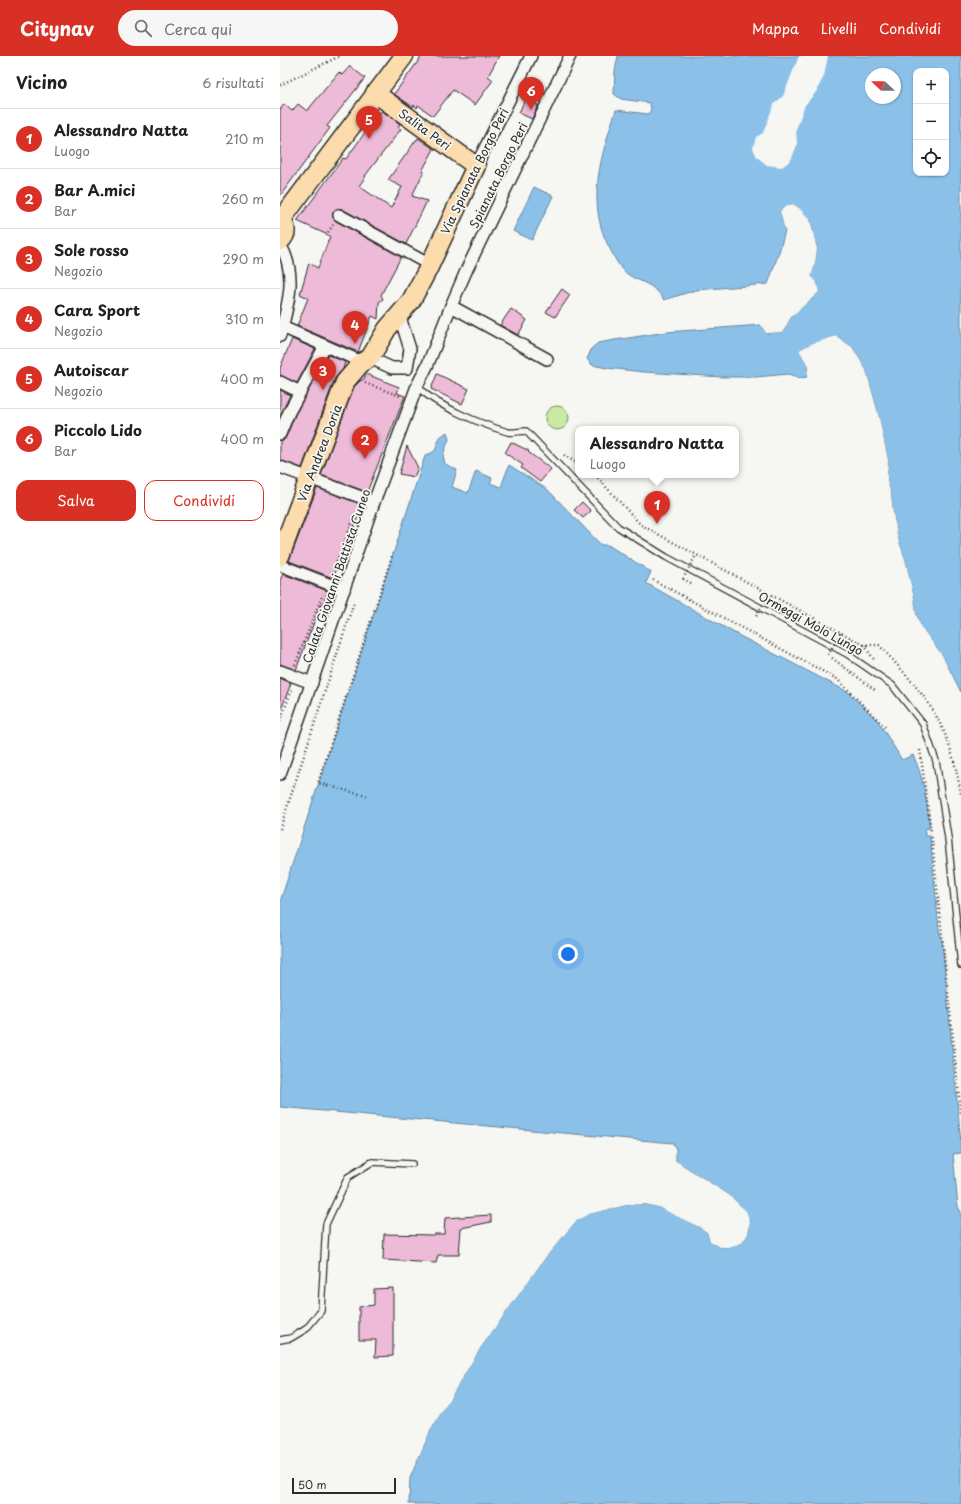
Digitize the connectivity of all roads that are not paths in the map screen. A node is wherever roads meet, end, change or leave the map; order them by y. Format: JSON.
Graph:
{"nodes":[{"id":1,"x":404,"y":56,"type":"edge"},
{"id":2,"x":531,"y":56,"type":"edge"},
{"id":3,"x":570,"y":56,"type":"edge"},
{"id":4,"x":375,"y":93,"type":"junction"},
{"id":5,"x":476,"y":166,"type":"junction"},
{"id":6,"x":340,"y":215,"type":"dead end"},
{"id":7,"x":281,"y":219,"type":"edge"},
{"id":8,"x":280,"y":241,"type":"edge"},
{"id":9,"x":280,"y":244,"type":"edge"},
{"id":10,"x":430,"y":265,"type":"junction"},
{"id":11,"x":451,"y":306,"type":"junction"},
{"id":12,"x":399,"y":314,"type":"junction"},
{"id":13,"x":281,"y":330,"type":"edge"},
{"id":14,"x":325,"y":346,"type":"junction"},
{"id":15,"x":547,"y":359,"type":"dead end"},
{"id":16,"x":366,"y":360,"type":"junction"},
{"id":17,"x":407,"y":368,"type":"junction"},
{"id":18,"x":280,"y":382,"type":"edge"},
{"id":19,"x":417,"y":386,"type":"junction"},
{"id":20,"x":300,"y":392,"type":"junction"},
{"id":21,"x":280,"y":434,"type":"edge"},
{"id":22,"x":280,"y":467,"type":"edge"},
{"id":23,"x":310,"y":478,"type":"junction"},
{"id":24,"x":374,"y":502,"type":"junction"},
{"id":25,"x":280,"y":556,"type":"edge"},
{"id":26,"x":280,"y":565,"type":"edge"},
{"id":27,"x":344,"y":590,"type":"junction"},
{"id":28,"x":280,"y":671,"type":"edge"},
{"id":29,"x":312,"y":684,"type":"junction"},
{"id":30,"x":280,"y":774,"type":"edge"},
{"id":31,"x":961,"y":965,"type":"edge"},
{"id":32,"x":412,"y":1164,"type":"dead end"},
{"id":33,"x":280,"y":1340,"type":"edge"}],
"edges":[{"from":1,"to":4,"type":"main road"},
{"from":2,"to":5,"type":"street","name":"Via Spianata Borgo Peri"},
{"from":3,"to":11,"type":"street","name":"Spianata Borgo Peri"},
{"from":4,"to":5,"type":"main road","name":"Salita Peri"},
{"from":4,"to":7,"type":"main road"},
{"from":5,"to":10,"type":"main road","name":"Via Spianata Borgo Peri"},
{"from":6,"to":10,"type":"street"},
{"from":7,"to":8,"type":"main road"},
{"from":9,"to":13,"type":"street"},
{"from":10,"to":12,"type":"main road","name":"Via Spianata Borgo Peri"},
{"from":11,"to":15,"type":"street"},
{"from":11,"to":19,"type":"street","name":"Spianata Borgo Peri"},
{"from":12,"to":16,"type":"main road","name":"Via Andrea Doria"},
{"from":12,"to":17,"type":"street"},
{"from":13,"to":14,"type":"street"},
{"from":14,"to":16,"type":"street"},
{"from":14,"to":20,"type":"street"},
{"from":16,"to":17,"type":"street"},
{"from":16,"to":23,"type":"main road","name":"Via Andrea Doria"},
{"from":17,"to":19,"type":"street"},
{"from":18,"to":20,"type":"street"},
{"from":19,"to":24,"type":"street","name":"Calata Giovanni Battista Cuneo"},
{"from":19,"to":31,"type":"lane","name":"Ormeggi Molo Lungo"},
{"from":20,"to":21,"type":"street"},
{"from":22,"to":23,"type":"street"},
{"from":23,"to":24,"type":"street"},
{"from":23,"to":25,"type":"main road","name":"Via Andrea Doria"},
{"from":24,"to":27,"type":"street","name":"Calata Giovanni Battista Cuneo"},
{"from":26,"to":27,"type":"street"},
{"from":27,"to":29,"type":"street","name":"Calata Giovanni Battista Cuneo"},
{"from":28,"to":29,"type":"street"},
{"from":29,"to":30,"type":"street","name":"Calata Giovanni Battista Cuneo"},
{"from":32,"to":33,"type":"lane"}]}
